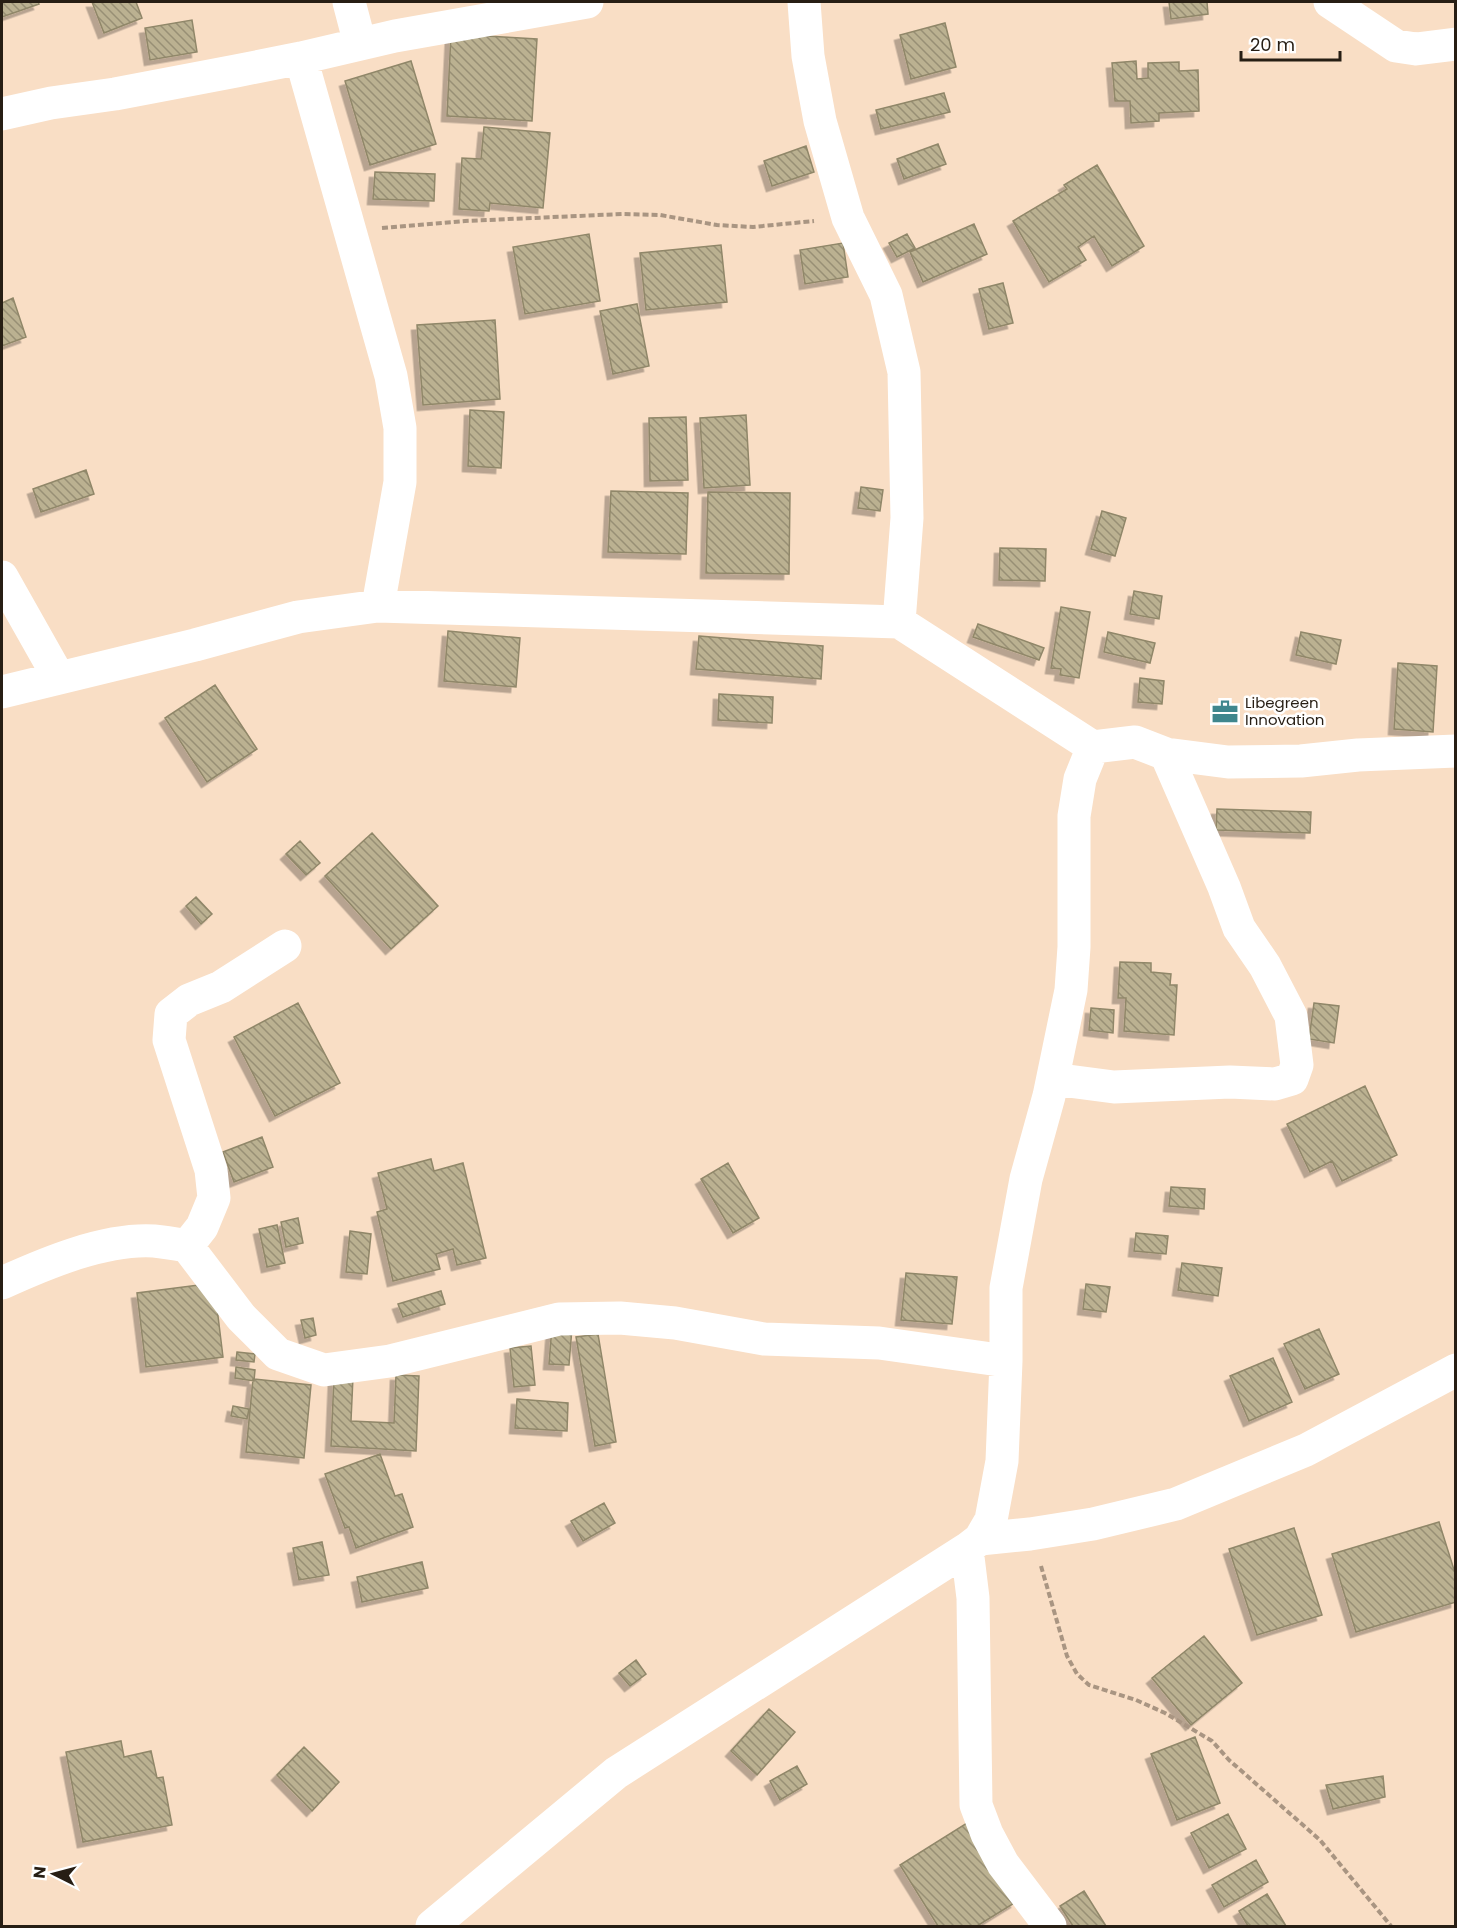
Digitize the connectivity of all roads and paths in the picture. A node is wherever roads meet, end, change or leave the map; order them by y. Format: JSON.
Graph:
{"nodes":[{"id":1,"x":349,"y":2,"type":"edge"},
{"id":2,"x":586,"y":2,"type":"edge"},
{"id":3,"x":804,"y":2,"type":"edge"},
{"id":4,"x":1330,"y":2,"type":"edge"},
{"id":5,"x":360,"y":44,"type":"junction"},
{"id":6,"x":1455,"y":44,"type":"edge"},
{"id":7,"x":301,"y":58,"type":"junction"},
{"id":8,"x":2,"y":114,"type":"edge"},
{"id":9,"x":848,"y":218,"type":"junction"},
{"id":10,"x":350,"y":230,"type":"junction"},
{"id":11,"x":2,"y":577,"type":"edge"},
{"id":12,"x":378,"y":606,"type":"junction"},
{"id":13,"x":899,"y":622,"type":"junction"},
{"id":14,"x":59,"y":678,"type":"junction"},
{"id":15,"x":2,"y":692,"type":"edge"},
{"id":16,"x":1093,"y":747,"type":"junction"},
{"id":17,"x":1455,"y":752,"type":"edge"},
{"id":18,"x":1166,"y":754,"type":"junction"},
{"id":19,"x":285,"y":946,"type":"dead end"},
{"id":20,"x":1053,"y":1079,"type":"junction"},
{"id":21,"x":187,"y":1246,"type":"junction"},
{"id":22,"x":2,"y":1283,"type":"edge"},
{"id":23,"x":1006,"y":1361,"type":"junction"},
{"id":24,"x":1455,"y":1370,"type":"edge"},
{"id":25,"x":1029,"y":1534,"type":"junction"},
{"id":26,"x":974,"y":1544,"type":"junction"},
{"id":27,"x":432,"y":1926,"type":"edge"},
{"id":28,"x":1050,"y":1926,"type":"edge"},
{"id":29,"x":1391,"y":1926,"type":"edge"}],
"edges":[{"from":1,"to":5,"type":"street"},
{"from":2,"to":5,"type":"street"},
{"from":3,"to":9,"type":"street"},
{"from":4,"to":6,"type":"street"},
{"from":5,"to":7,"type":"street"},
{"from":7,"to":8,"type":"street"},
{"from":7,"to":10,"type":"street"},
{"from":9,"to":10,"type":"path"},
{"from":9,"to":13,"type":"street"},
{"from":10,"to":12,"type":"street"},
{"from":11,"to":14,"type":"street"},
{"from":12,"to":13,"type":"street"},
{"from":12,"to":14,"type":"street"},
{"from":13,"to":16,"type":"street"},
{"from":14,"to":15,"type":"street"},
{"from":16,"to":18,"type":"street"},
{"from":16,"to":20,"type":"street"},
{"from":17,"to":18,"type":"street"},
{"from":18,"to":20,"type":"street"},
{"from":19,"to":21,"type":"street"},
{"from":20,"to":23,"type":"street"},
{"from":21,"to":22,"type":"street"},
{"from":21,"to":23,"type":"street"},
{"from":23,"to":26,"type":"street"},
{"from":24,"to":25,"type":"street"},
{"from":25,"to":26,"type":"street"},
{"from":25,"to":29,"type":"path"},
{"from":26,"to":27,"type":"street"},
{"from":26,"to":28,"type":"street"}]}
